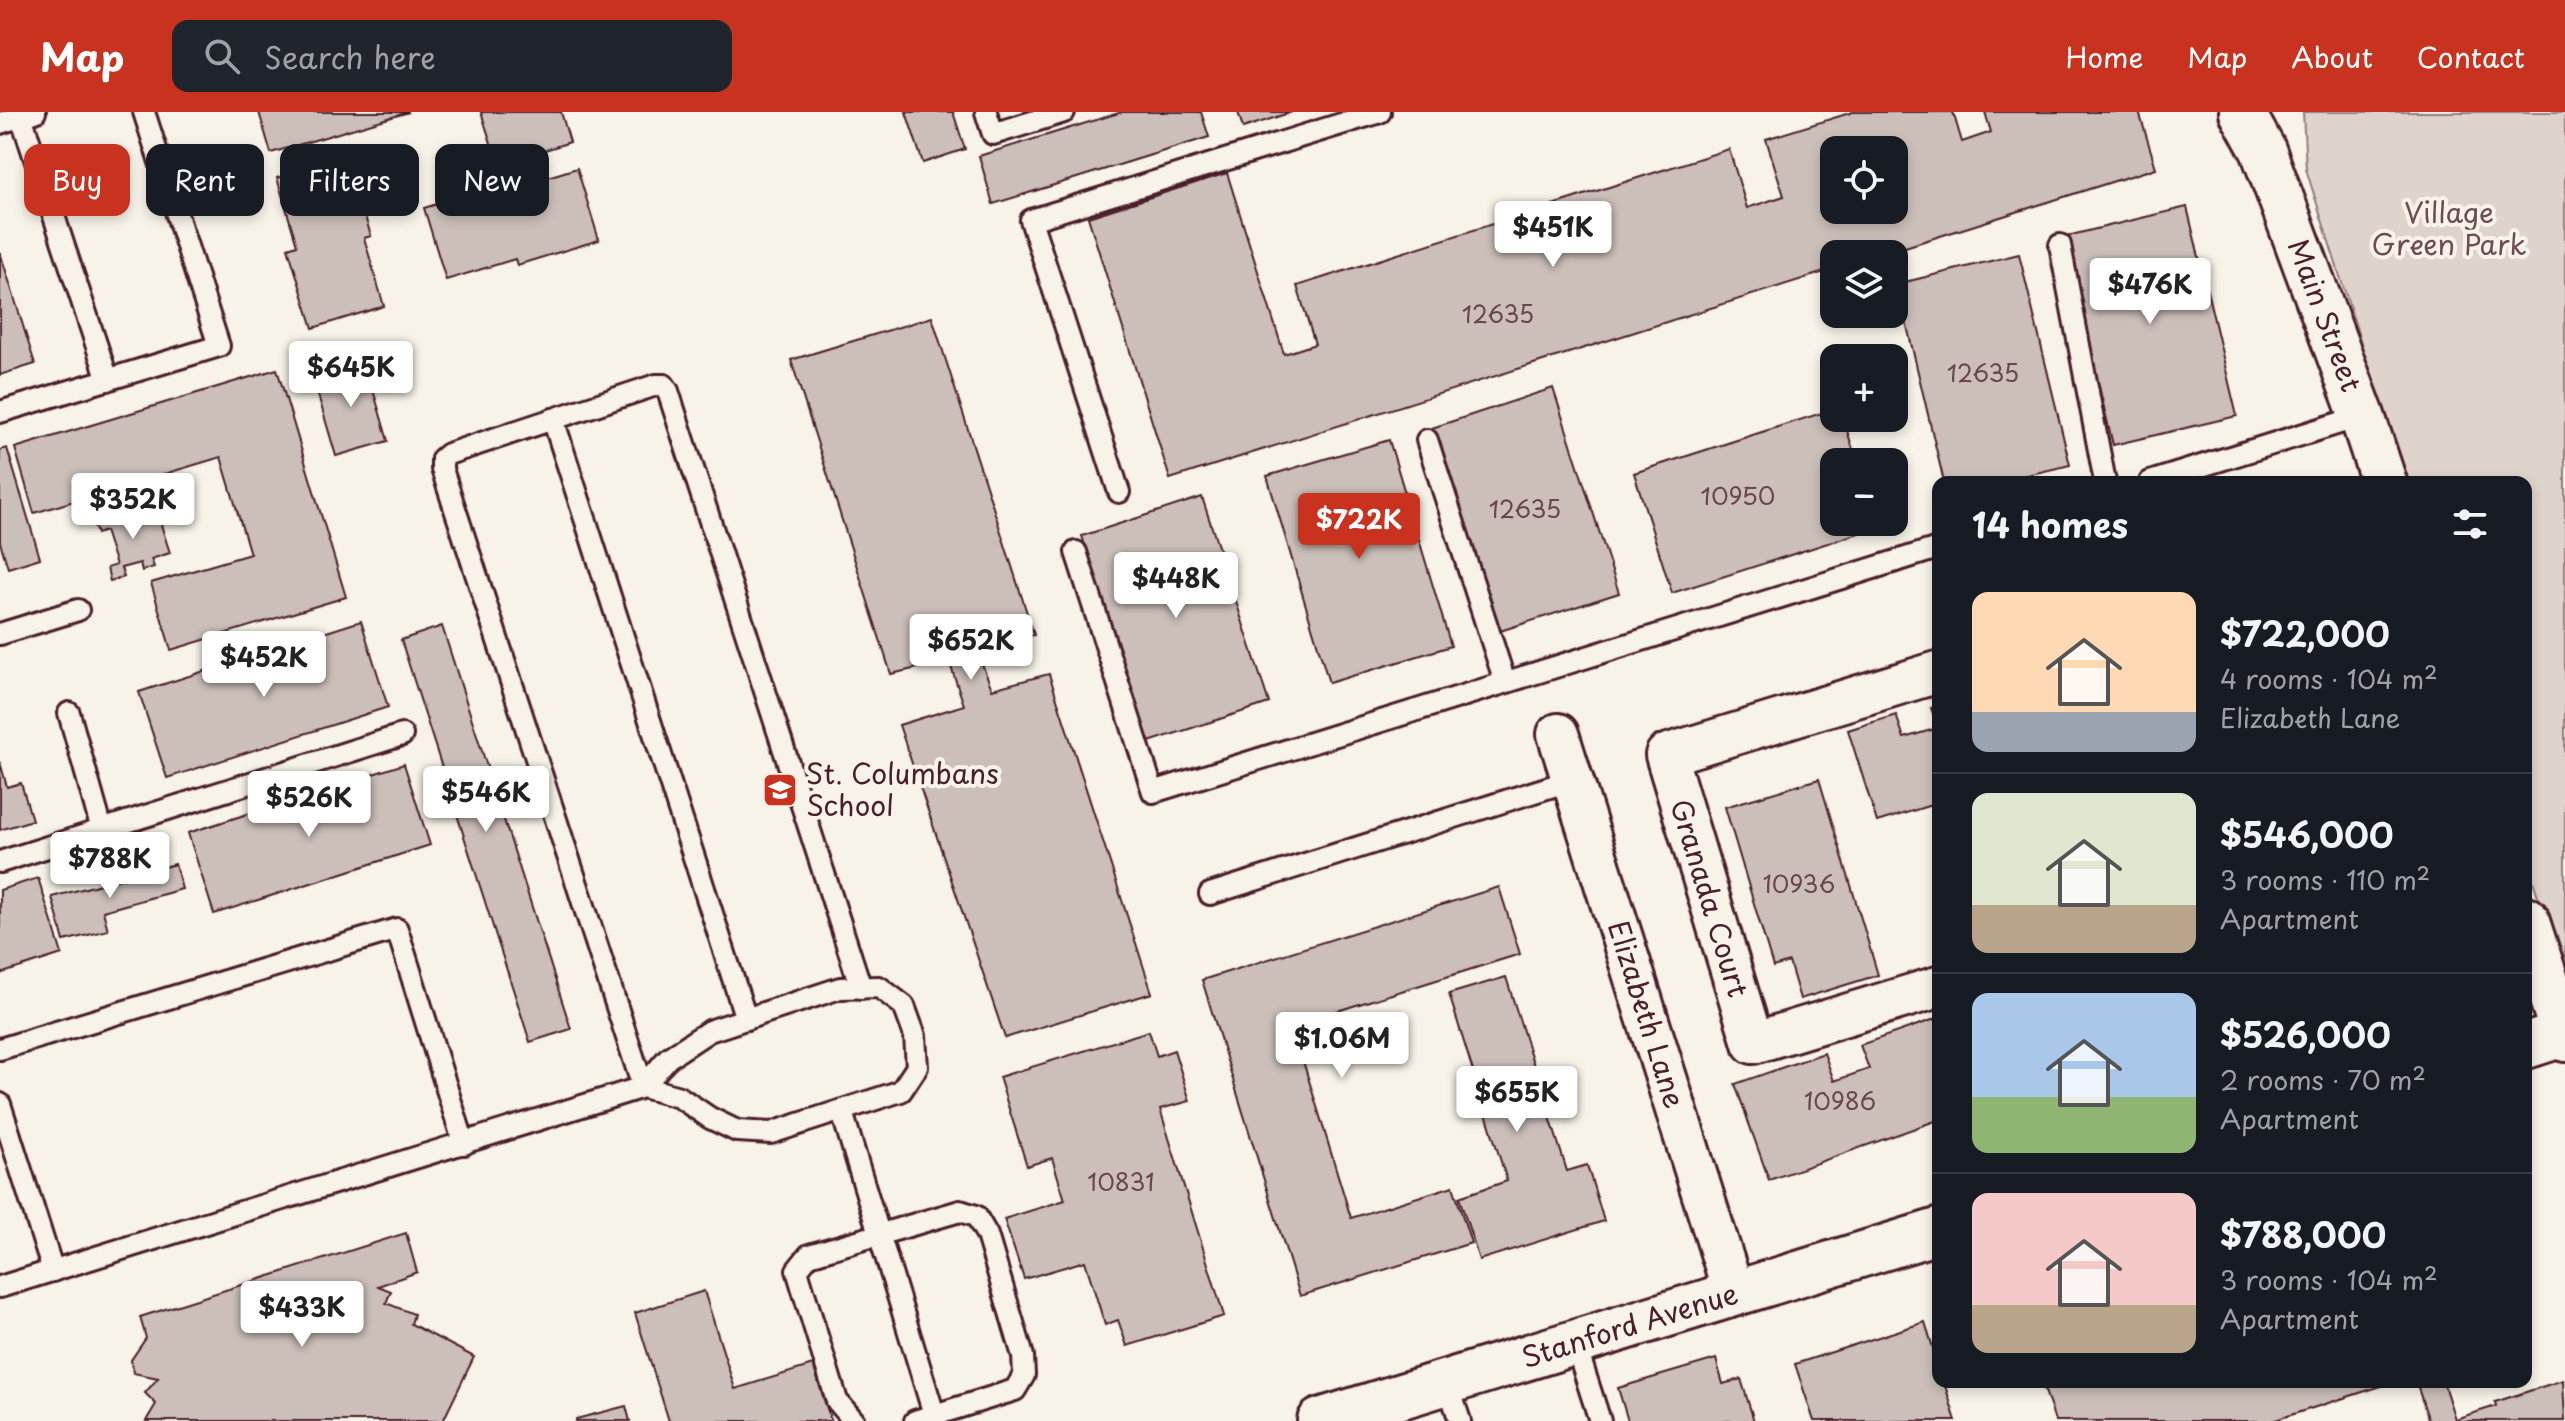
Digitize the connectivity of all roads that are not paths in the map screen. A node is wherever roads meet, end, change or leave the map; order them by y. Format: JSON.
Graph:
{"nodes":[{"id":1,"x":144,"y":112,"type":"edge"},
{"id":2,"x":986,"y":112,"type":"edge"},
{"id":3,"x":1064,"y":112,"type":"edge"},
{"id":4,"x":1380,"y":112,"type":"edge"},
{"id":5,"x":2242,"y":112,"type":"edge"},
{"id":6,"x":28,"y":114,"type":"edge"},
{"id":7,"x":0,"y":123,"type":"edge"},
{"id":8,"x":2266,"y":131,"type":"edge"},
{"id":9,"x":2060,"y":245,"type":"dead end"},
{"id":10,"x":108,"y":380,"type":"junction"},
{"id":11,"x":0,"y":412,"type":"edge"},
{"id":12,"x":2362,"y":416,"type":"junction"},
{"id":13,"x":553,"y":419,"type":"junction"},
{"id":14,"x":1427,"y":440,"type":"dead end"},
{"id":15,"x":2104,"y":476,"type":"edge"},
{"id":16,"x":2169,"y":476,"type":"edge"},
{"id":17,"x":2382,"y":476,"type":"edge"},
{"id":18,"x":1119,"y":492,"type":"dead end"},
{"id":19,"x":1932,"y":550,"type":"edge"},
{"id":20,"x":1076,"y":552,"type":"dead end"},
{"id":21,"x":78,"y":610,"type":"dead end"},
{"id":22,"x":0,"y":634,"type":"edge"},
{"id":23,"x":1932,"y":674,"type":"edge"},
{"id":24,"x":1505,"y":682,"type":"junction"},
{"id":25,"x":69,"y":713,"type":"dead end"},
{"id":26,"x":1558,"y":734,"type":"dead end"},
{"id":27,"x":402,"y":735,"type":"dead end"},
{"id":28,"x":1572,"y":780,"type":"junction"},
{"id":29,"x":102,"y":830,"type":"junction"},
{"id":30,"x":0,"y":862,"type":"edge"},
{"id":31,"x":1210,"y":894,"type":"dead end"},
{"id":32,"x":2532,"y":944,"type":"edge"},
{"id":33,"x":861,"y":988,"type":"junction"},
{"id":34,"x":1932,"y":989,"type":"edge"},
{"id":35,"x":746,"y":1019,"type":"junction"},
{"id":36,"x":2555,"y":1038,"type":"edge"},
{"id":37,"x":0,"y":1049,"type":"edge"},
{"id":38,"x":643,"y":1087,"type":"junction"},
{"id":39,"x":0,"y":1104,"type":"edge"},
{"id":40,"x":842,"y":1112,"type":"junction"},
{"id":41,"x":464,"y":1144,"type":"junction"},
{"id":42,"x":1932,"y":1233,"type":"edge"},
{"id":43,"x":879,"y":1234,"type":"junction"},
{"id":44,"x":53,"y":1271,"type":"junction"},
{"id":45,"x":0,"y":1287,"type":"edge"},
{"id":46,"x":1734,"y":1294,"type":"junction"},
{"id":47,"x":1575,"y":1343,"type":"junction"},
{"id":48,"x":1454,"y":1401,"type":"edge"},
{"id":49,"x":928,"y":1419,"type":"edge"},
{"id":50,"x":854,"y":1421,"type":"edge"},
{"id":51,"x":1320,"y":1421,"type":"edge"},
{"id":52,"x":1600,"y":1421,"type":"edge"}],
"edges":[{"from":1,"to":10,"type":"lane"},
{"from":2,"to":3,"type":"lane"},
{"from":4,"to":18,"type":"lane"},
{"from":5,"to":8,"type":"street","name":"Main Street"},
{"from":6,"to":7,"type":"lane"},
{"from":6,"to":10,"type":"lane"},
{"from":8,"to":12,"type":"street","name":"Main Street"},
{"from":9,"to":15,"type":"lane"},
{"from":10,"to":11,"type":"lane"},
{"from":12,"to":16,"type":"lane"},
{"from":12,"to":17,"type":"street","name":"Main Street"},
{"from":13,"to":33,"type":"lane"},
{"from":13,"to":35,"type":"lane"},
{"from":13,"to":38,"type":"lane"},
{"from":14,"to":24,"type":"lane"},
{"from":19,"to":24,"type":"lane"},
{"from":20,"to":24,"type":"lane"},
{"from":21,"to":22,"type":"lane"},
{"from":23,"to":34,"type":"street","name":"Granada Court"},
{"from":25,"to":29,"type":"lane"},
{"from":26,"to":28,"type":"street","name":"Elizabeth Lane"},
{"from":27,"to":29,"type":"lane"},
{"from":28,"to":31,"type":"lane"},
{"from":28,"to":46,"type":"street","name":"Elizabeth Lane"},
{"from":29,"to":30,"type":"lane"},
{"from":32,"to":36,"type":"street"},
{"from":33,"to":35,"type":"lane"},
{"from":33,"to":40,"type":"lane"},
{"from":35,"to":38,"type":"lane"},
{"from":37,"to":41,"type":"lane"},
{"from":38,"to":40,"type":"lane"},
{"from":38,"to":41,"type":"lane"},
{"from":39,"to":44,"type":"lane"},
{"from":40,"to":43,"type":"lane"},
{"from":41,"to":44,"type":"lane"},
{"from":42,"to":46,"type":"street","name":"Stanford Avenue"},
{"from":43,"to":49,"type":"lane"},
{"from":43,"to":49,"type":"lane"},
{"from":43,"to":50,"type":"lane"},
{"from":44,"to":45,"type":"lane"},
{"from":46,"to":47,"type":"street","name":"Stanford Avenue"},
{"from":47,"to":48,"type":"street","name":"Stanford Avenue"},
{"from":47,"to":52,"type":"lane"},
{"from":48,"to":51,"type":"street","name":"Stanford Avenue"}]}
